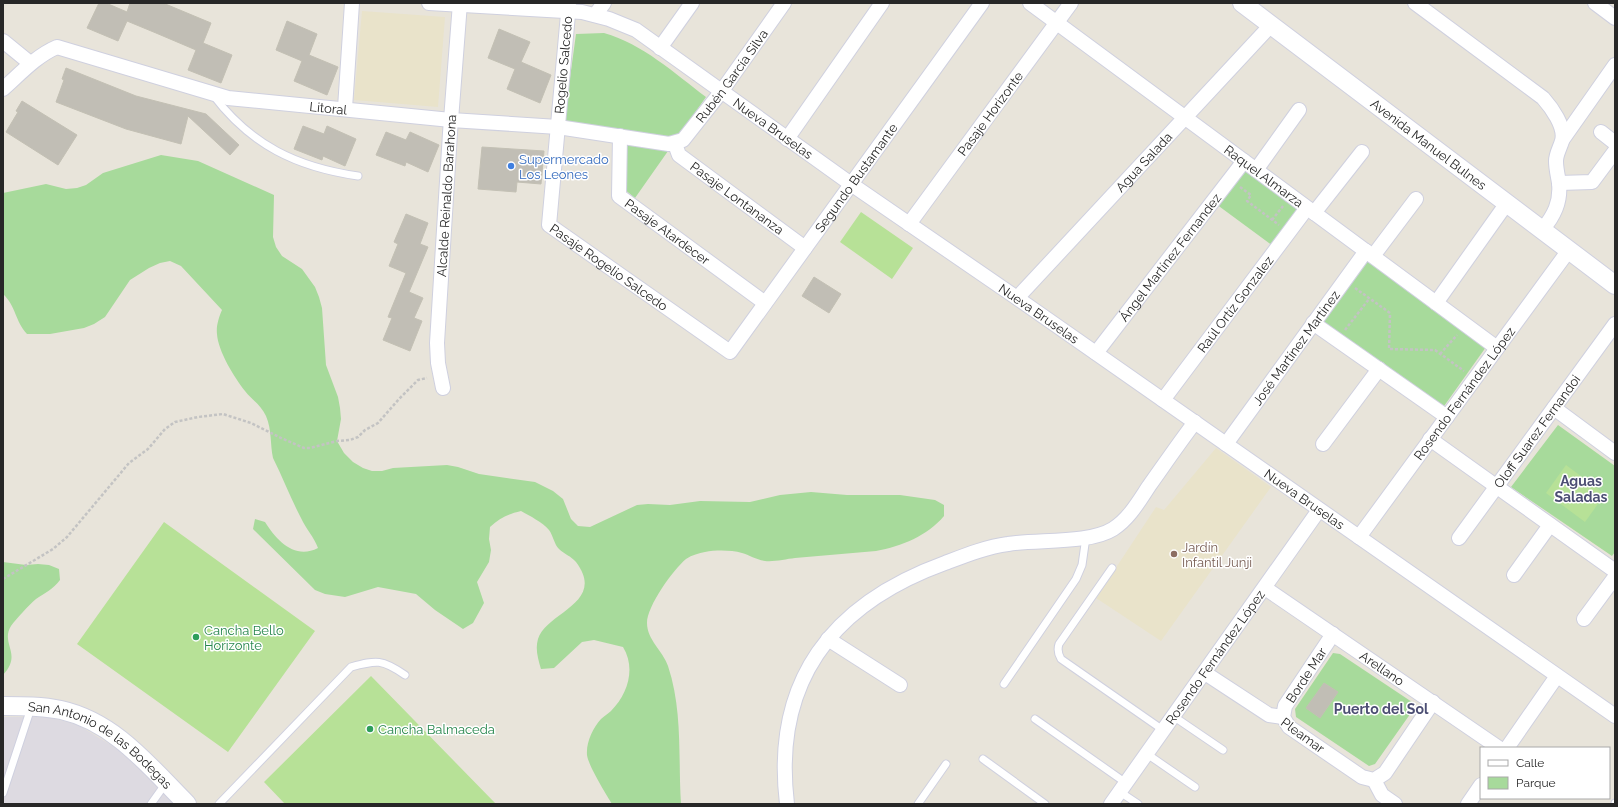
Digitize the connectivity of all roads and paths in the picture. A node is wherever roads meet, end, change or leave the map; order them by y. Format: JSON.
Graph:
{"nodes":[{"id":1,"x":352,"y":3,"type":"edge"},
{"id":2,"x":429,"y":3,"type":"edge"},
{"id":3,"x":604,"y":3,"type":"edge"},
{"id":4,"x":692,"y":3,"type":"edge"},
{"id":5,"x":784,"y":3,"type":"edge"},
{"id":6,"x":882,"y":3,"type":"edge"},
{"id":7,"x":982,"y":3,"type":"edge"},
{"id":8,"x":1030,"y":3,"type":"edge"},
{"id":9,"x":1071,"y":3,"type":"edge"},
{"id":10,"x":1242,"y":3,"type":"edge"},
{"id":11,"x":1415,"y":3,"type":"edge"},
{"id":12,"x":460,"y":4,"type":"edge"},
{"id":13,"x":568,"y":7,"type":"edge"},
{"id":14,"x":595,"y":15,"type":"junction"},
{"id":15,"x":1057,"y":22,"type":"junction"},
{"id":16,"x":1271,"y":25,"type":"junction"},
{"id":17,"x":3,"y":41,"type":"edge"},
{"id":18,"x":660,"y":48,"type":"junction"},
{"id":19,"x":30,"y":64,"type":"junction"},
{"id":20,"x":1615,"y":65,"type":"edge"},
{"id":21,"x":3,"y":89,"type":"edge"},
{"id":22,"x":721,"y":92,"type":"junction"},
{"id":23,"x":211,"y":94,"type":"junction"},
{"id":24,"x":344,"y":108,"type":"junction"},
{"id":25,"x":1299,"y":110,"type":"dead end"},
{"id":26,"x":1185,"y":117,"type":"junction"},
{"id":27,"x":451,"y":120,"type":"junction"},
{"id":28,"x":558,"y":127,"type":"junction"},
{"id":29,"x":1601,"y":132,"type":"dead end"},
{"id":30,"x":620,"y":136,"type":"junction"},
{"id":31,"x":787,"y":139,"type":"junction"},
{"id":32,"x":1562,"y":140,"type":"junction"},
{"id":33,"x":1615,"y":143,"type":"edge"},
{"id":34,"x":675,"y":144,"type":"junction"},
{"id":35,"x":1615,"y":151,"type":"edge"},
{"id":36,"x":1362,"y":152,"type":"dead end"},
{"id":37,"x":1244,"y":161,"type":"junction"},
{"id":38,"x":1256,"y":170,"type":"junction"},
{"id":39,"x":358,"y":176,"type":"dead end"},
{"id":40,"x":1230,"y":179,"type":"junction"},
{"id":41,"x":1559,"y":183,"type":"junction"},
{"id":42,"x":851,"y":184,"type":"junction"},
{"id":43,"x":1291,"y":196,"type":"junction"},
{"id":44,"x":1416,"y":199,"type":"dead end"},
{"id":45,"x":1507,"y":203,"type":"junction"},
{"id":46,"x":1311,"y":210,"type":"junction"},
{"id":47,"x":1272,"y":220,"type":"junction"},
{"id":48,"x":909,"y":224,"type":"junction"},
{"id":49,"x":1542,"y":230,"type":"junction"},
{"id":50,"x":1288,"y":233,"type":"junction"},
{"id":51,"x":805,"y":248,"type":"junction"},
{"id":52,"x":1569,"y":250,"type":"junction"},
{"id":53,"x":1370,"y":254,"type":"junction"},
{"id":54,"x":1345,"y":281,"type":"junction"},
{"id":55,"x":1615,"y":285,"type":"edge"},
{"id":56,"x":1017,"y":298,"type":"junction"},
{"id":57,"x":1369,"y":299,"type":"junction"},
{"id":58,"x":766,"y":303,"type":"junction"},
{"id":59,"x":1436,"y":303,"type":"junction"},
{"id":60,"x":1313,"y":324,"type":"junction"},
{"id":61,"x":1615,"y":324,"type":"edge"},
{"id":62,"x":1466,"y":325,"type":"junction"},
{"id":63,"x":1338,"y":340,"type":"junction"},
{"id":64,"x":1497,"y":348,"type":"junction"},
{"id":65,"x":730,"y":352,"type":"joint"},
{"id":66,"x":1096,"y":353,"type":"junction"},
{"id":67,"x":1440,"y":354,"type":"junction"},
{"id":68,"x":1379,"y":369,"type":"junction"},
{"id":69,"x":1475,"y":379,"type":"junction"},
{"id":70,"x":441,"y":381,"type":"joint"},
{"id":71,"x":1163,"y":400,"type":"junction"},
{"id":72,"x":1554,"y":408,"type":"junction"},
{"id":73,"x":1447,"y":417,"type":"junction"},
{"id":74,"x":1195,"y":422,"type":"junction"},
{"id":75,"x":1430,"y":440,"type":"junction"},
{"id":76,"x":1226,"y":444,"type":"junction"},
{"id":77,"x":1323,"y":444,"type":"dead end"},
{"id":78,"x":1615,"y":452,"type":"edge"},
{"id":79,"x":1496,"y":486,"type":"junction"},
{"id":80,"x":1319,"y":510,"type":"junction"},
{"id":81,"x":1550,"y":525,"type":"junction"},
{"id":82,"x":1359,"y":537,"type":"junction"},
{"id":83,"x":1086,"y":538,"type":"junction"},
{"id":84,"x":1459,"y":538,"type":"dead end"},
{"id":85,"x":1112,"y":568,"type":"dead end"},
{"id":86,"x":1615,"y":571,"type":"edge"},
{"id":87,"x":1514,"y":575,"type":"dead end"},
{"id":88,"x":1615,"y":577,"type":"edge"},
{"id":89,"x":3,"y":579,"type":"edge"},
{"id":90,"x":1265,"y":588,"type":"junction"},
{"id":91,"x":1584,"y":619,"type":"dead end"},
{"id":92,"x":1333,"y":634,"type":"junction"},
{"id":93,"x":828,"y":639,"type":"junction"},
{"id":94,"x":1205,"y":672,"type":"junction"},
{"id":95,"x":405,"y":675,"type":"dead end"},
{"id":96,"x":1557,"y":676,"type":"junction"},
{"id":97,"x":1004,"y":684,"type":"dead end"},
{"id":98,"x":900,"y":685,"type":"dead end"},
{"id":99,"x":1433,"y":702,"type":"junction"},
{"id":100,"x":3,"y":706,"type":"edge"},
{"id":101,"x":31,"y":706,"type":"junction"},
{"id":102,"x":1615,"y":715,"type":"edge"},
{"id":103,"x":1173,"y":716,"type":"junction"},
{"id":104,"x":1283,"y":717,"type":"junction"},
{"id":105,"x":1035,"y":719,"type":"dead end"},
{"id":106,"x":1163,"y":730,"type":"junction"},
{"id":107,"x":1498,"y":747,"type":"edge"},
{"id":108,"x":1508,"y":747,"type":"edge"},
{"id":109,"x":1223,"y":750,"type":"dead end"},
{"id":110,"x":1147,"y":754,"type":"junction"},
{"id":111,"x":983,"y":759,"type":"dead end"},
{"id":112,"x":946,"y":764,"type":"dead end"},
{"id":113,"x":1374,"y":780,"type":"junction"},
{"id":114,"x":166,"y":783,"type":"junction"},
{"id":115,"x":1480,"y":786,"type":"edge"},
{"id":116,"x":1123,"y":787,"type":"junction"},
{"id":117,"x":1195,"y":787,"type":"dead end"},
{"id":118,"x":3,"y":793,"type":"edge"},
{"id":119,"x":151,"y":804,"type":"edge"},
{"id":120,"x":187,"y":804,"type":"edge"},
{"id":121,"x":218,"y":804,"type":"edge"},
{"id":122,"x":787,"y":804,"type":"edge"},
{"id":123,"x":918,"y":804,"type":"edge"},
{"id":124,"x":1045,"y":804,"type":"edge"},
{"id":125,"x":1112,"y":804,"type":"edge"},
{"id":126,"x":1138,"y":804,"type":"edge"},
{"id":127,"x":1395,"y":804,"type":"edge"},
{"id":128,"x":1468,"y":804,"type":"edge"}],
"edges":[{"from":1,"to":24,"type":"street"},
{"from":2,"to":12,"type":"street","name":"Nueva Bruselas"},
{"from":3,"to":14,"type":"street"},
{"from":4,"to":18,"type":"street"},
{"from":5,"to":22,"type":"street","name":"Rubén García Silva"},
{"from":6,"to":31,"type":"street"},
{"from":7,"to":42,"type":"street","name":"Segundo Bustamante"},
{"from":8,"to":15,"type":"street","name":"Raquel Almarza"},
{"from":9,"to":15,"type":"street","name":"Pasaje Horizonte"},
{"from":10,"to":16,"type":"street","name":"Avenida Manuel Bulnes"},
{"from":11,"to":32,"type":"street"},
{"from":12,"to":13,"type":"street","name":"Nueva Bruselas"},
{"from":12,"to":27,"type":"street","name":"Alcalde Reinaldo Barahona"},
{"from":13,"to":14,"type":"street","name":"Nueva Bruselas"},
{"from":13,"to":28,"type":"street","name":"Rogelio Salcedo"},
{"from":14,"to":18,"type":"street","name":"Nueva Bruselas"},
{"from":15,"to":26,"type":"street","name":"Raquel Almarza"},
{"from":15,"to":48,"type":"street","name":"Pasaje Horizonte"},
{"from":16,"to":26,"type":"street","name":"Agua Salada"},
{"from":16,"to":45,"type":"street","name":"Avenida Manuel Bulnes"},
{"from":17,"to":19,"type":"street"},
{"from":18,"to":22,"type":"street","name":"Nueva Bruselas"},
{"from":19,"to":21,"type":"street","name":"Litoral"},
{"from":19,"to":23,"type":"street","name":"Litoral"},
{"from":20,"to":32,"type":"street"},
{"from":22,"to":31,"type":"street","name":"Nueva Bruselas"},
{"from":22,"to":34,"type":"street","name":"Rubén García Silva"},
{"from":23,"to":24,"type":"street","name":"Litoral"},
{"from":23,"to":39,"type":"lane"},
{"from":24,"to":27,"type":"street","name":"Litoral"},
{"from":25,"to":38,"type":"street"},
{"from":26,"to":37,"type":"street","name":"Raquel Almarza"},
{"from":26,"to":56,"type":"street","name":"Agua Salada"},
{"from":27,"to":28,"type":"street","name":"Litoral"},
{"from":27,"to":70,"type":"street","name":"Alcalde Reinaldo Barahona"},
{"from":28,"to":30,"type":"street","name":"Litoral"},
{"from":28,"to":65,"type":"street","name":"Pasaje Rogelio Salcedo"},
{"from":29,"to":33,"type":"street"},
{"from":30,"to":34,"type":"street","name":"Litoral"},
{"from":30,"to":58,"type":"street","name":"Pasaje Atardecer"},
{"from":31,"to":42,"type":"street","name":"Nueva Bruselas"},
{"from":32,"to":41,"type":"street"},
{"from":34,"to":51,"type":"street","name":"Pasaje Lontananza"},
{"from":35,"to":41,"type":"street"},
{"from":36,"to":46,"type":"street","name":"Raúl Ortíz Gonzalez"},
{"from":37,"to":38,"type":"street","name":"Raquel Almarza"},
{"from":37,"to":40,"type":"street","name":"Ángel Martínez Fernandez"},
{"from":38,"to":43,"type":"street","name":"Raquel Almarza"},
{"from":40,"to":47,"type":"path"},
{"from":40,"to":66,"type":"street","name":"Ángel Martínez Fernandez"},
{"from":41,"to":49,"type":"street"},
{"from":42,"to":48,"type":"street","name":"Nueva Bruselas"},
{"from":42,"to":51,"type":"street","name":"Segundo Bustamante"},
{"from":43,"to":46,"type":"street","name":"Raquel Almarza"},
{"from":43,"to":47,"type":"path"},
{"from":44,"to":53,"type":"street","name":"José Martínez Martínez"},
{"from":45,"to":49,"type":"street","name":"Avenida Manuel Bulnes"},
{"from":45,"to":59,"type":"street"},
{"from":46,"to":50,"type":"street","name":"Raúl Ortíz Gonzalez"},
{"from":46,"to":53,"type":"street","name":"Raquel Almarza"},
{"from":47,"to":50,"type":"path"},
{"from":48,"to":56,"type":"street","name":"Nueva Bruselas"},
{"from":49,"to":52,"type":"street","name":"Avenida Manuel Bulnes"},
{"from":50,"to":71,"type":"street","name":"Raúl Ortíz Gonzalez"},
{"from":51,"to":58,"type":"street","name":"Segundo Bustamante"},
{"from":52,"to":55,"type":"street","name":"Avenida Manuel Bulnes"},
{"from":52,"to":64,"type":"street","name":"Rosendo Fernández López"},
{"from":53,"to":54,"type":"street","name":"José Martínez Martínez"},
{"from":53,"to":59,"type":"street","name":"Raquel Almarza"},
{"from":54,"to":57,"type":"path"},
{"from":54,"to":60,"type":"street","name":"José Martínez Martínez"},
{"from":56,"to":66,"type":"street","name":"Nueva Bruselas"},
{"from":57,"to":63,"type":"path"},
{"from":57,"to":67,"type":"path"},
{"from":58,"to":65,"type":"street","name":"Segundo Bustamante"},
{"from":59,"to":62,"type":"street","name":"Raquel Almarza"},
{"from":60,"to":63,"type":"street"},
{"from":60,"to":76,"type":"street","name":"José Martínez Martínez"},
{"from":61,"to":72,"type":"street","name":"Oloff Suarez Fernandoi"},
{"from":62,"to":64,"type":"street","name":"Raquel Almarza"},
{"from":62,"to":67,"type":"path"},
{"from":63,"to":68,"type":"street"},
{"from":64,"to":69,"type":"street","name":"Rosendo Fernández López"},
{"from":66,"to":71,"type":"street","name":"Nueva Bruselas"},
{"from":67,"to":69,"type":"path"},
{"from":68,"to":73,"type":"street"},
{"from":68,"to":77,"type":"street"},
{"from":69,"to":73,"type":"street","name":"Rosendo Fernández López"},
{"from":70,"to":89,"type":"path"},
{"from":71,"to":74,"type":"street","name":"Nueva Bruselas"},
{"from":72,"to":78,"type":"street"},
{"from":72,"to":79,"type":"street","name":"Oloff Suarez Fernandoi"},
{"from":73,"to":75,"type":"street","name":"Rosendo Fernández López"},
{"from":74,"to":76,"type":"street","name":"Nueva Bruselas"},
{"from":74,"to":83,"type":"street"},
{"from":75,"to":79,"type":"street"},
{"from":75,"to":82,"type":"street","name":"Rosendo Fernández López"},
{"from":76,"to":80,"type":"street","name":"Nueva Bruselas"},
{"from":79,"to":81,"type":"street"},
{"from":79,"to":84,"type":"street","name":"Oloff Suarez Fernandoi"},
{"from":80,"to":82,"type":"street","name":"Nueva Bruselas"},
{"from":80,"to":90,"type":"street","name":"Rosendo Fernández López"},
{"from":81,"to":86,"type":"street"},
{"from":81,"to":87,"type":"street"},
{"from":82,"to":96,"type":"street","name":"Nueva Bruselas"},
{"from":83,"to":93,"type":"street"},
{"from":83,"to":97,"type":"lane"},
{"from":85,"to":106,"type":"lane"},
{"from":88,"to":91,"type":"street"},
{"from":90,"to":92,"type":"street","name":"Arellano"},
{"from":90,"to":94,"type":"street","name":"Rosendo Fernández López"},
{"from":92,"to":99,"type":"street","name":"Arellano"},
{"from":92,"to":104,"type":"street","name":"Borde Mar"},
{"from":93,"to":98,"type":"street"},
{"from":93,"to":122,"type":"street"},
{"from":94,"to":103,"type":"street","name":"Rosendo Fernández López"},
{"from":94,"to":104,"type":"street","name":"Pleamar"},
{"from":95,"to":121,"type":"lane"},
{"from":96,"to":102,"type":"street","name":"Nueva Bruselas"},
{"from":96,"to":108,"type":"street"},
{"from":99,"to":107,"type":"street","name":"Arellano"},
{"from":99,"to":113,"type":"street"},
{"from":100,"to":101,"type":"street","name":"San Antonio de las Bodegas"},
{"from":101,"to":114,"type":"street","name":"San Antonio de las Bodegas"},
{"from":101,"to":118,"type":"lane"},
{"from":103,"to":106,"type":"street","name":"Rosendo Fernández López"},
{"from":103,"to":109,"type":"lane"},
{"from":104,"to":113,"type":"street","name":"Pleamar"},
{"from":105,"to":116,"type":"lane"},
{"from":106,"to":110,"type":"street","name":"Rosendo Fernández López"},
{"from":110,"to":116,"type":"street","name":"Rosendo Fernández López"},
{"from":110,"to":117,"type":"lane"},
{"from":111,"to":124,"type":"lane"},
{"from":112,"to":123,"type":"lane"},
{"from":113,"to":127,"type":"street"},
{"from":114,"to":119,"type":"lane"},
{"from":114,"to":120,"type":"street","name":"San Antonio de las Bodegas"},
{"from":115,"to":128,"type":"street"},
{"from":116,"to":125,"type":"street","name":"Rosendo Fernández López"},
{"from":116,"to":126,"type":"lane"}]}
